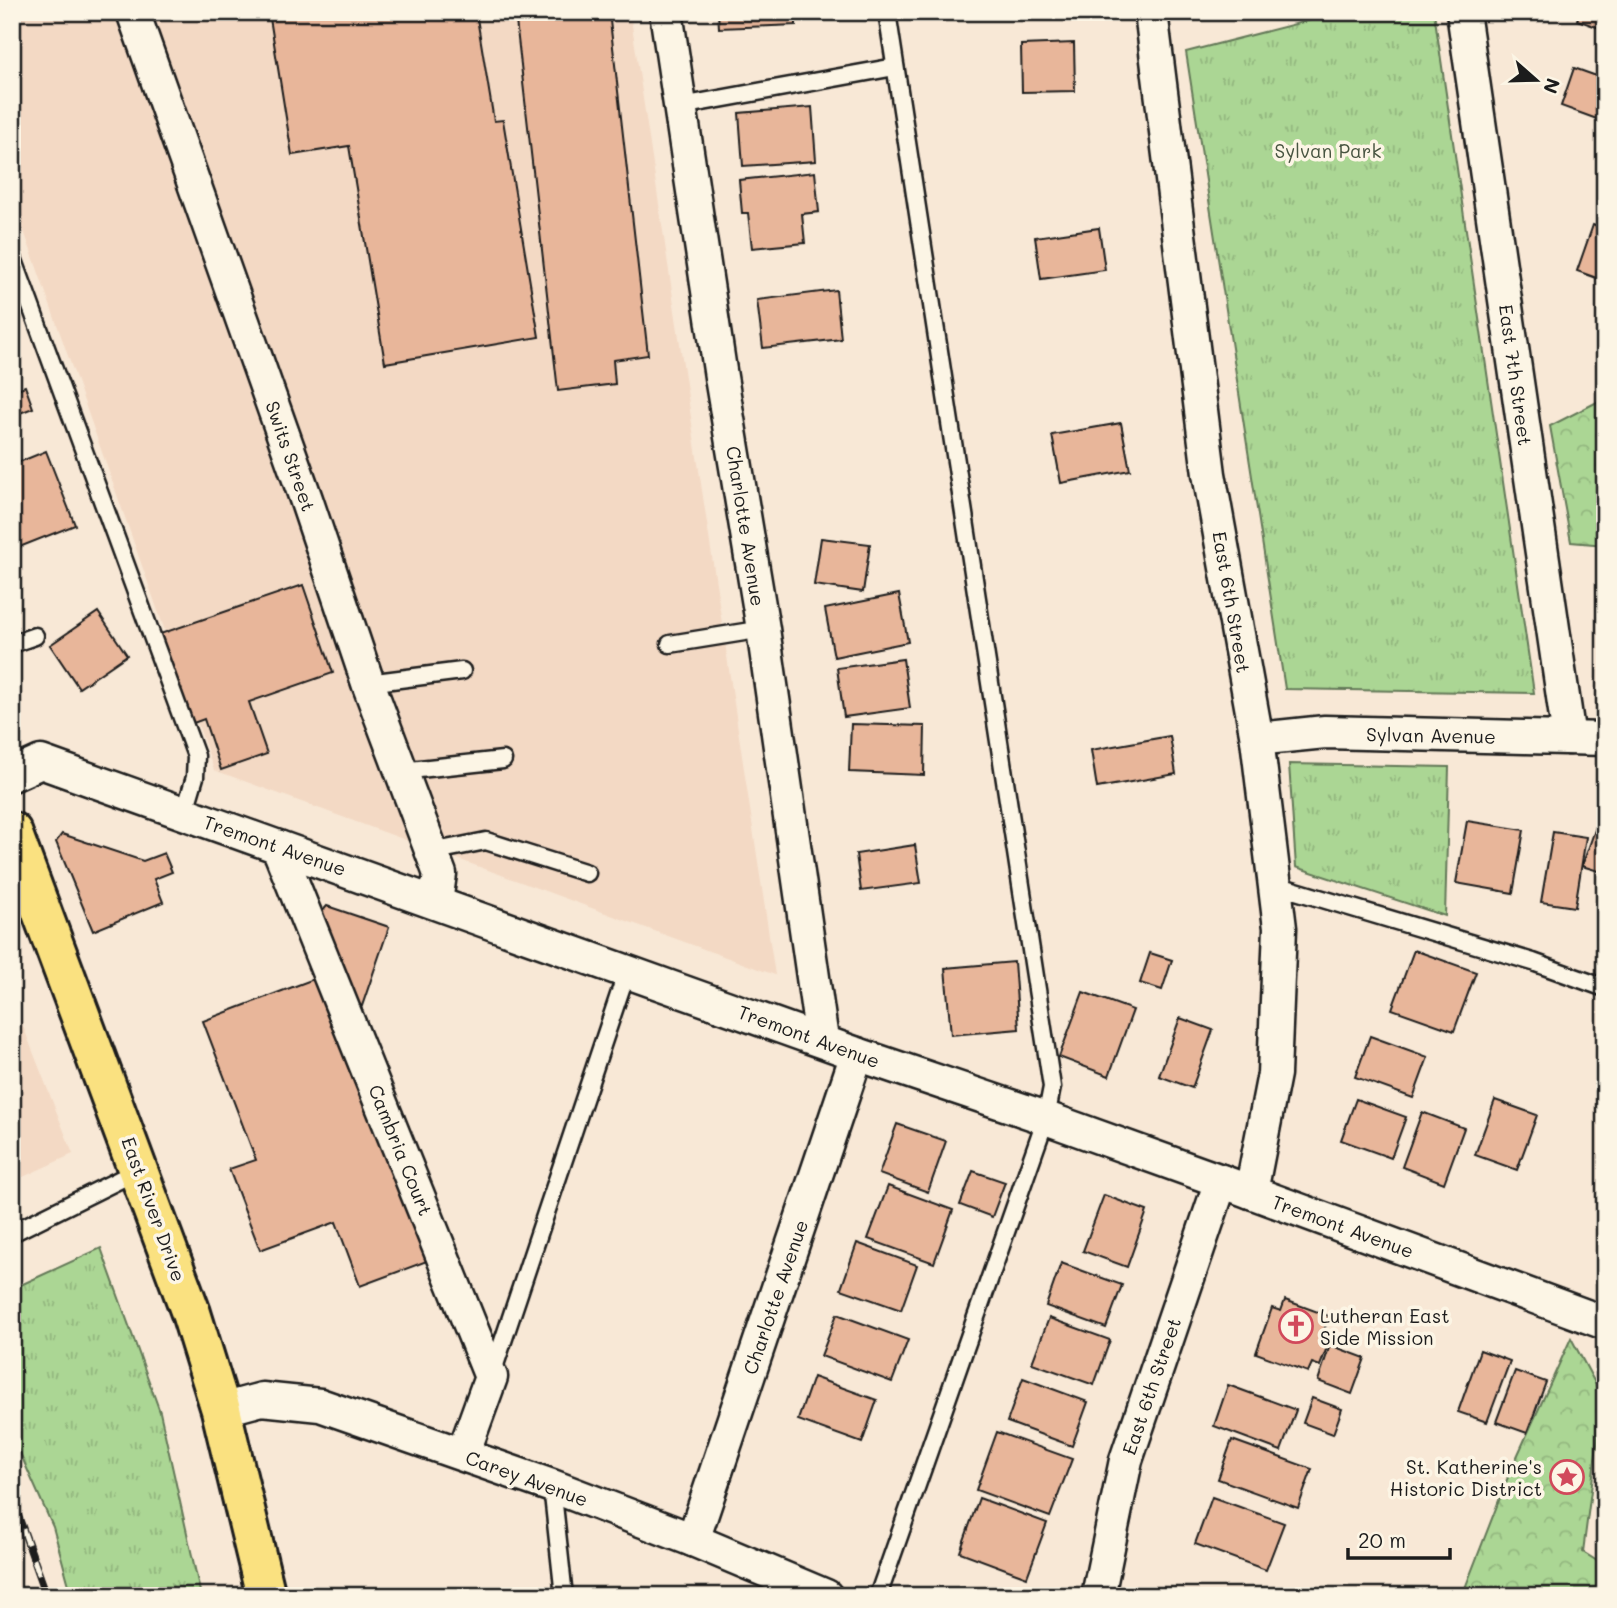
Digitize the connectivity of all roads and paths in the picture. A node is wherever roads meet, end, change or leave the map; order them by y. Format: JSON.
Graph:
{"nodes":[{"id":1,"x":133,"y":12,"type":"edge"},
{"id":2,"x":666,"y":12,"type":"edge"},
{"id":3,"x":887,"y":12,"type":"edge"},
{"id":4,"x":1151,"y":12,"type":"edge"},
{"id":5,"x":1463,"y":12,"type":"edge"},
{"id":6,"x":895,"y":66,"type":"junction"},
{"id":7,"x":681,"y":106,"type":"junction"},
{"id":8,"x":12,"y":255,"type":"edge"},
{"id":9,"x":29,"y":301,"type":"junction"},
{"id":10,"x":12,"y":307,"type":"edge"},
{"id":11,"x":762,"y":629,"type":"junction"},
{"id":12,"x":35,"y":636,"type":"dead end"},
{"id":13,"x":12,"y":644,"type":"edge"},
{"id":14,"x":670,"y":644,"type":"dead end"},
{"id":15,"x":462,"y":671,"type":"dead end"},
{"id":16,"x":368,"y":682,"type":"junction"},
{"id":17,"x":1569,"y":738,"type":"junction"},
{"id":18,"x":1257,"y":739,"type":"junction"},
{"id":19,"x":1605,"y":739,"type":"edge"},
{"id":20,"x":503,"y":760,"type":"dead end"},
{"id":21,"x":401,"y":771,"type":"junction"},
{"id":22,"x":12,"y":775,"type":"edge"},
{"id":23,"x":184,"y":814,"type":"junction"},
{"id":24,"x":12,"y":832,"type":"edge"},
{"id":25,"x":278,"y":847,"type":"junction"},
{"id":26,"x":431,"y":852,"type":"junction"},
{"id":27,"x":587,"y":873,"type":"dead end"},
{"id":28,"x":1276,"y":885,"type":"junction"},
{"id":29,"x":436,"y":902,"type":"junction"},
{"id":30,"x":627,"y":971,"type":"junction"},
{"id":31,"x":1605,"y":988,"type":"edge"},
{"id":32,"x":822,"y":1040,"type":"junction"},
{"id":33,"x":857,"y":1054,"type":"junction"},
{"id":34,"x":1046,"y":1118,"type":"junction"},
{"id":35,"x":139,"y":1170,"type":"junction"},
{"id":36,"x":1221,"y":1181,"type":"junction"},
{"id":37,"x":1251,"y":1192,"type":"junction"},
{"id":38,"x":12,"y":1233,"type":"edge"},
{"id":39,"x":1605,"y":1324,"type":"edge"},
{"id":40,"x":491,"y":1377,"type":"junction"},
{"id":41,"x":221,"y":1410,"type":"junction"},
{"id":42,"x":463,"y":1454,"type":"junction"},
{"id":43,"x":552,"y":1486,"type":"junction"},
{"id":44,"x":693,"y":1540,"type":"junction"},
{"id":45,"x":266,"y":1596,"type":"edge"},
{"id":46,"x":564,"y":1596,"type":"edge"},
{"id":47,"x":826,"y":1596,"type":"edge"},
{"id":48,"x":878,"y":1596,"type":"edge"},
{"id":49,"x":1098,"y":1596,"type":"edge"}],
"edges":[{"from":1,"to":16,"type":"street","name":"Swits Street"},
{"from":2,"to":7,"type":"street","name":"Charlotte Avenue"},
{"from":3,"to":6,"type":"lane"},
{"from":4,"to":18,"type":"street","name":"East 6th Street"},
{"from":5,"to":17,"type":"street","name":"East 7th Street"},
{"from":6,"to":7,"type":"lane"},
{"from":6,"to":34,"type":"lane"},
{"from":7,"to":11,"type":"street","name":"Charlotte Avenue"},
{"from":8,"to":9,"type":"lane"},
{"from":9,"to":10,"type":"lane"},
{"from":9,"to":23,"type":"lane"},
{"from":11,"to":14,"type":"lane"},
{"from":11,"to":32,"type":"street","name":"Charlotte Avenue"},
{"from":12,"to":13,"type":"lane"},
{"from":15,"to":16,"type":"lane"},
{"from":16,"to":21,"type":"street","name":"Swits Street"},
{"from":17,"to":18,"type":"street","name":"Sylvan Avenue"},
{"from":17,"to":19,"type":"street","name":"Sylvan Avenue"},
{"from":18,"to":28,"type":"street","name":"East 6th Street"},
{"from":20,"to":21,"type":"lane"},
{"from":21,"to":26,"type":"street","name":"Swits Street"},
{"from":22,"to":23,"type":"street","name":"Tremont Avenue"},
{"from":23,"to":25,"type":"street","name":"Tremont Avenue"},
{"from":24,"to":35,"type":"main road","name":"East River Drive"},
{"from":25,"to":29,"type":"street","name":"Tremont Avenue"},
{"from":25,"to":40,"type":"street","name":"Cambria Court"},
{"from":26,"to":27,"type":"lane"},
{"from":26,"to":29,"type":"street","name":"Swits Street"},
{"from":28,"to":31,"type":"lane"},
{"from":28,"to":37,"type":"street","name":"East 6th Street"},
{"from":29,"to":30,"type":"street","name":"Tremont Avenue"},
{"from":30,"to":32,"type":"street","name":"Tremont Avenue"},
{"from":30,"to":40,"type":"lane"},
{"from":32,"to":33,"type":"street","name":"Tremont Avenue"},
{"from":33,"to":34,"type":"street","name":"Tremont Avenue"},
{"from":33,"to":44,"type":"street","name":"Charlotte Avenue"},
{"from":34,"to":36,"type":"street","name":"Tremont Avenue"},
{"from":34,"to":48,"type":"lane"},
{"from":35,"to":38,"type":"lane"},
{"from":35,"to":41,"type":"main road","name":"East River Drive"},
{"from":36,"to":37,"type":"street","name":"Tremont Avenue"},
{"from":36,"to":49,"type":"street","name":"East 6th Street"},
{"from":37,"to":39,"type":"street","name":"Tremont Avenue"},
{"from":40,"to":42,"type":"street"},
{"from":41,"to":42,"type":"street","name":"Carey Avenue"},
{"from":41,"to":45,"type":"main road","name":"East River Drive"},
{"from":42,"to":43,"type":"street","name":"Carey Avenue"},
{"from":43,"to":44,"type":"street","name":"Carey Avenue"},
{"from":43,"to":46,"type":"lane"},
{"from":44,"to":47,"type":"street","name":"Carey Avenue"}]}
